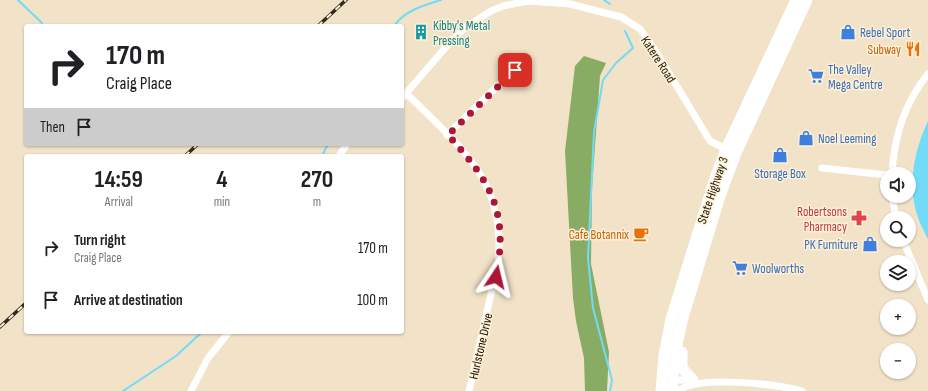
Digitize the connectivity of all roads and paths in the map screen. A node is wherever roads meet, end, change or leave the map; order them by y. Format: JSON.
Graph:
{"nodes":[{"id":1,"x":796,"y":0,"type":"edge"},
{"id":2,"x":807,"y":0,"type":"edge"},
{"id":3,"x":789,"y":28,"type":"junction"},
{"id":4,"x":515,"y":70,"type":"dead end"},
{"id":5,"x":928,"y":74,"type":"edge"},
{"id":6,"x":404,"y":96,"type":"edge"},
{"id":7,"x":448,"y":135,"type":"junction"},
{"id":8,"x":731,"y":151,"type":"junction"},
{"id":9,"x":892,"y":167,"type":"edge"},
{"id":10,"x":822,"y":168,"type":"dead end"},
{"id":11,"x":880,"y":174,"type":"edge"},
{"id":12,"x":906,"y":247,"type":"edge"},
{"id":13,"x":928,"y":300,"type":"edge"},
{"id":14,"x":685,"y":310,"type":"junction"},
{"id":15,"x":227,"y":334,"type":"edge"},
{"id":16,"x":695,"y":381,"type":"junction"},
{"id":17,"x":674,"y":388,"type":"edge"},
{"id":18,"x":661,"y":390,"type":"edge"},
{"id":19,"x":191,"y":391,"type":"edge"},
{"id":20,"x":469,"y":391,"type":"edge"},
{"id":21,"x":802,"y":391,"type":"edge"}],
"edges":[{"from":1,"to":3,"type":"highway","name":"State Highway 3"},
{"from":2,"to":3,"type":"highway","name":"State Highway 3"},
{"from":3,"to":8,"type":"highway","name":"State Highway 3"},
{"from":4,"to":7,"type":"street"},
{"from":5,"to":9,"type":"street"},
{"from":6,"to":7,"type":"street","name":"Hurlstone Drive"},
{"from":6,"to":8,"type":"street","name":"Katere Road"},
{"from":7,"to":20,"type":"street","name":"Hurlstone Drive"},
{"from":8,"to":14,"type":"highway","name":"State Highway 3"},
{"from":8,"to":18,"type":"highway","name":"State Highway 3"},
{"from":10,"to":11,"type":"street"},
{"from":12,"to":13,"type":"street"},
{"from":14,"to":16,"type":"highway"},
{"from":14,"to":17,"type":"highway","name":"State Highway 3"},
{"from":15,"to":19,"type":"street"},
{"from":16,"to":17,"type":"street"},
{"from":16,"to":17,"type":"street"},
{"from":16,"to":21,"type":"street"},
{"from":17,"to":18,"type":"street"}]}
